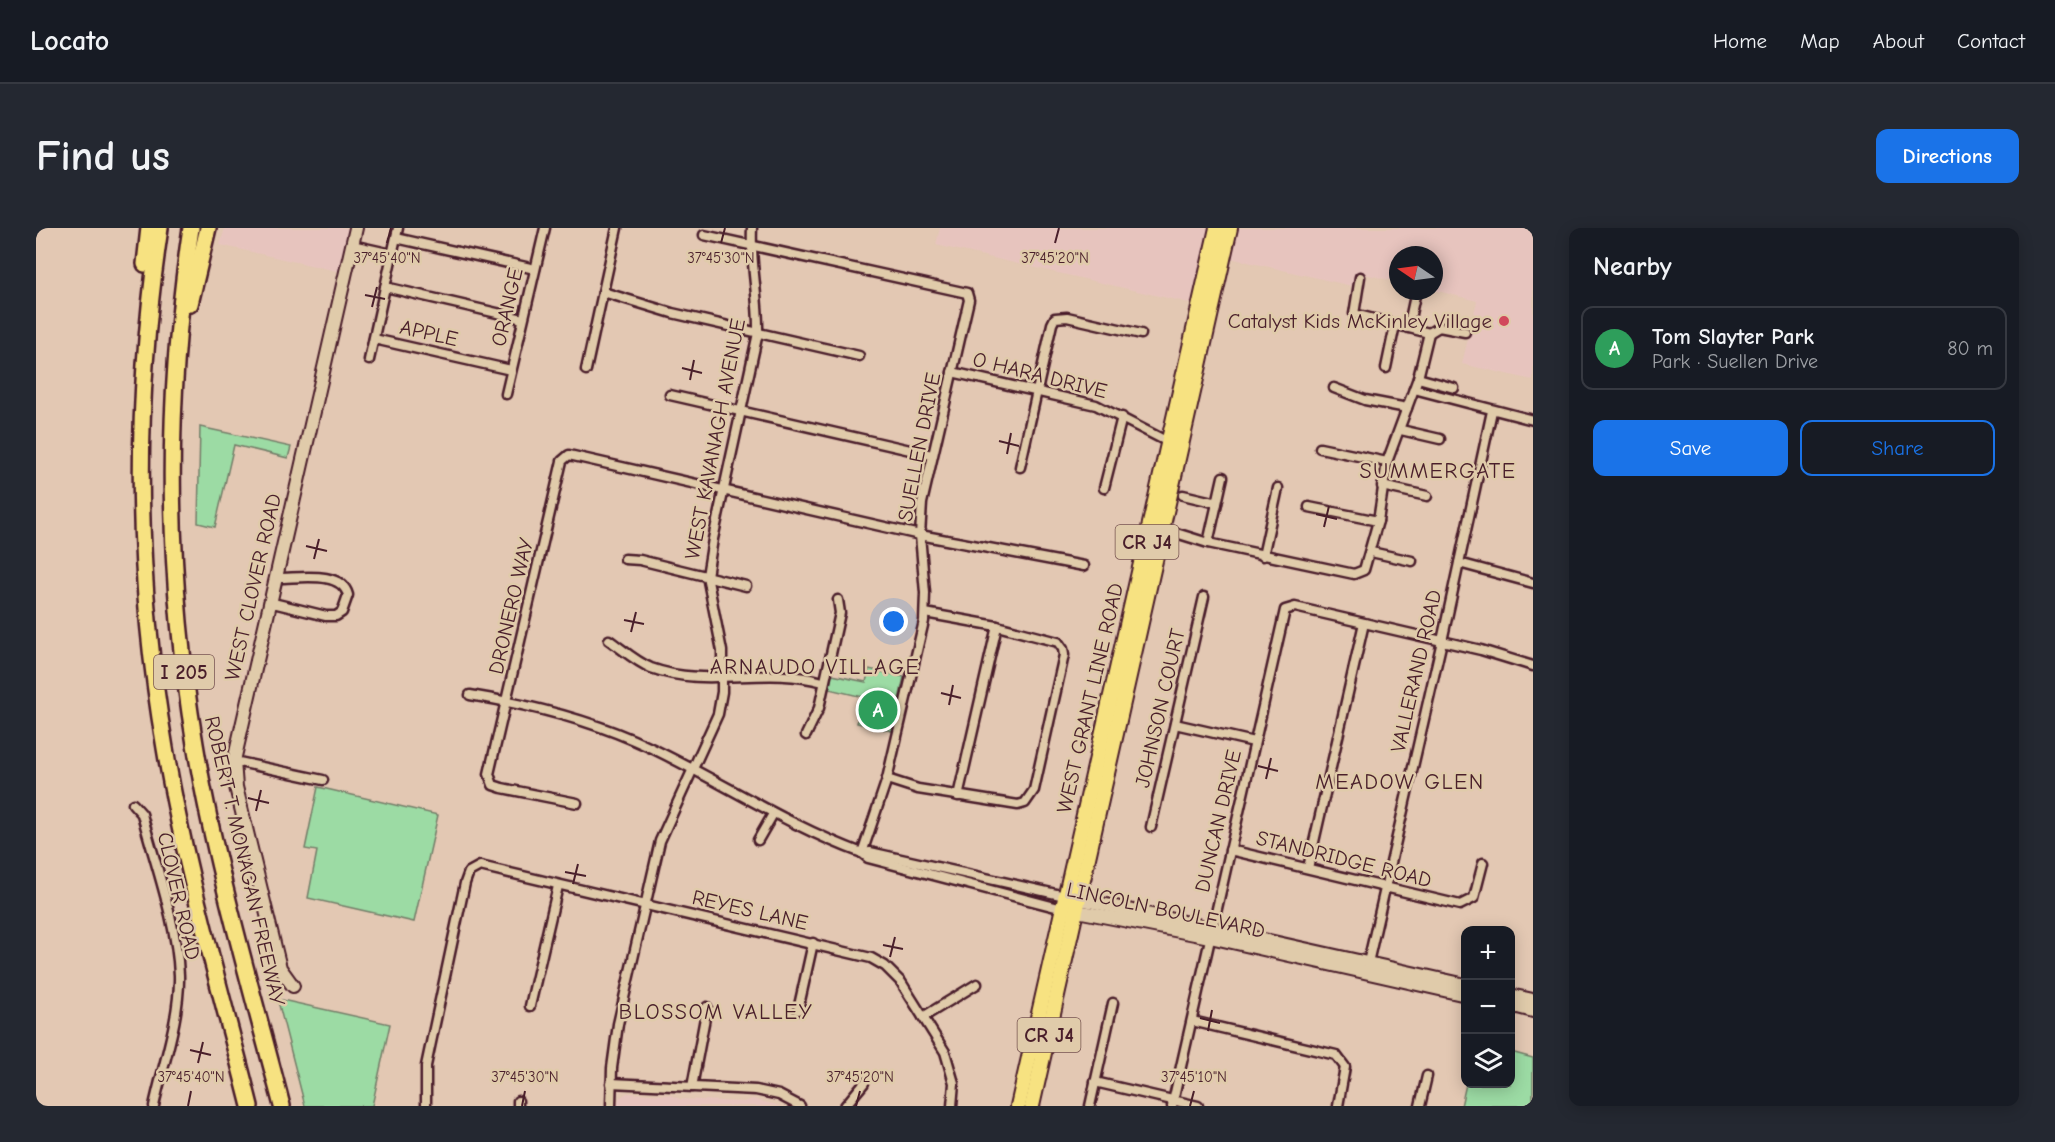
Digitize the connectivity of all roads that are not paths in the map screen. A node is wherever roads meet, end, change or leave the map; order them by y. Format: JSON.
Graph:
{"nodes":[{"id":1,"x":149,"y":228,"type":"edge"},
{"id":2,"x":160,"y":228,"type":"edge"},
{"id":3,"x":191,"y":228,"type":"edge"},
{"id":4,"x":208,"y":228,"type":"edge"},
{"id":5,"x":356,"y":228,"type":"edge"},
{"id":6,"x":398,"y":228,"type":"edge"},
{"id":7,"x":545,"y":228,"type":"edge"},
{"id":8,"x":617,"y":228,"type":"edge"},
{"id":9,"x":752,"y":228,"type":"edge"},
{"id":10,"x":1217,"y":228,"type":"edge"},
{"id":11,"x":1230,"y":228,"type":"edge"},
{"id":12,"x":704,"y":235,"type":"dead end"},
{"id":13,"x":396,"y":238,"type":"junction"},
{"id":14,"x":352,"y":245,"type":"junction"},
{"id":15,"x":751,"y":247,"type":"junction"},
{"id":16,"x":392,"y":254,"type":"junction"},
{"id":17,"x":535,"y":269,"type":"junction"},
{"id":18,"x":1360,"y":277,"type":"dead end"},
{"id":19,"x":385,"y":287,"type":"junction"},
{"id":20,"x":603,"y":292,"type":"junction"},
{"id":21,"x":1414,"y":300,"type":"edge"},
{"id":22,"x":523,"y":319,"type":"junction"},
{"id":23,"x":1395,"y":325,"type":"junction"},
{"id":24,"x":1408,"y":328,"type":"junction"},
{"id":25,"x":1465,"y":332,"type":"dead end"},
{"id":26,"x":758,"y":333,"type":"junction"},
{"id":27,"x":1195,"y":333,"type":"junction"},
{"id":28,"x":1429,"y":333,"type":"junction"},
{"id":29,"x":1141,"y":334,"type":"dead end"},
{"id":30,"x":374,"y":339,"type":"junction"},
{"id":31,"x":859,"y":356,"type":"dead end"},
{"id":32,"x":1202,"y":359,"type":"junction"},
{"id":33,"x":369,"y":360,"type":"dead end"},
{"id":34,"x":1386,"y":368,"type":"dead end"},
{"id":35,"x":511,"y":370,"type":"junction"},
{"id":36,"x":586,"y":370,"type":"dead end"},
{"id":37,"x":952,"y":372,"type":"junction"},
{"id":38,"x":1418,"y":378,"type":"junction"},
{"id":39,"x":1454,"y":387,"type":"dead end"},
{"id":40,"x":1334,"y":388,"type":"dead end"},
{"id":41,"x":1414,"y":389,"type":"junction"},
{"id":42,"x":1036,"y":392,"type":"junction"},
{"id":43,"x":506,"y":394,"type":"dead end"},
{"id":44,"x":670,"y":395,"type":"dead end"},
{"id":45,"x":1407,"y":408,"type":"junction"},
{"id":46,"x":1492,"y":411,"type":"junction"},
{"id":47,"x":742,"y":412,"type":"junction"},
{"id":48,"x":1122,"y":417,"type":"junction"},
{"id":49,"x":1533,"y":420,"type":"edge"},
{"id":50,"x":1401,"y":430,"type":"junction"},
{"id":51,"x":1440,"y":439,"type":"dead end"},
{"id":52,"x":1170,"y":442,"type":"junction"},
{"id":53,"x":1320,"y":448,"type":"dead end"},
{"id":54,"x":1181,"y":452,"type":"junction"},
{"id":55,"x":932,"y":455,"type":"junction"},
{"id":56,"x":1387,"y":462,"type":"junction"},
{"id":57,"x":1020,"y":467,"type":"dead end"},
{"id":58,"x":172,"y":468,"type":"junction"},
{"id":59,"x":141,"y":470,"type":"junction"},
{"id":60,"x":1223,"y":477,"type":"dead end"},
{"id":61,"x":1382,"y":486,"type":"junction"},
{"id":62,"x":1104,"y":488,"type":"dead end"},
{"id":63,"x":1278,"y":488,"type":"dead end"},
{"id":64,"x":724,"y":490,"type":"junction"},
{"id":65,"x":1183,"y":495,"type":"dead end"},
{"id":66,"x":1427,"y":496,"type":"dead end"},
{"id":67,"x":1217,"y":502,"type":"junction"},
{"id":68,"x":1309,"y":507,"type":"dead end"},
{"id":69,"x":1378,"y":521,"type":"junction"},
{"id":70,"x":1157,"y":527,"type":"junction"},
{"id":71,"x":920,"y":535,"type":"junction"},
{"id":72,"x":1208,"y":543,"type":"junction"},
{"id":73,"x":1371,"y":552,"type":"junction"},
{"id":74,"x":1263,"y":556,"type":"junction"},
{"id":75,"x":625,"y":559,"type":"dead end"},
{"id":76,"x":1412,"y":561,"type":"dead end"},
{"id":77,"x":1459,"y":563,"type":"junction"},
{"id":78,"x":1084,"y":566,"type":"dead end"},
{"id":79,"x":707,"y":576,"type":"junction"},
{"id":80,"x":275,"y":578,"type":"junction"},
{"id":81,"x":1533,"y":583,"type":"edge"},
{"id":82,"x":746,"y":586,"type":"dead end"},
{"id":83,"x":1204,"y":597,"type":"dead end"},
{"id":84,"x":838,"y":600,"type":"dead end"},
{"id":85,"x":269,"y":602,"type":"junction"},
{"id":86,"x":924,"y":613,"type":"junction"},
{"id":87,"x":1364,"y":623,"type":"junction"},
{"id":88,"x":997,"y":626,"type":"junction"},
{"id":89,"x":609,"y":640,"type":"dead end"},
{"id":90,"x":1443,"y":641,"type":"junction"},
{"id":91,"x":1533,"y":666,"type":"edge"},
{"id":92,"x":722,"y":678,"type":"junction"},
{"id":93,"x":823,"y":682,"type":"junction"},
{"id":94,"x":470,"y":694,"type":"dead end"},
{"id":95,"x":508,"y":701,"type":"junction"},
{"id":96,"x":1175,"y":724,"type":"junction"},
{"id":97,"x":806,"y":735,"type":"dead end"},
{"id":98,"x":1254,"y":742,"type":"junction"},
{"id":99,"x":234,"y":761,"type":"junction"},
{"id":100,"x":694,"y":768,"type":"junction"},
{"id":101,"x":887,"y":779,"type":"junction"},
{"id":102,"x":323,"y":780,"type":"dead end"},
{"id":103,"x":958,"y":796,"type":"junction"},
{"id":104,"x":577,"y":803,"type":"dead end"},
{"id":105,"x":133,"y":804,"type":"dead end"},
{"id":106,"x":773,"y":814,"type":"junction"},
{"id":107,"x":1151,"y":827,"type":"dead end"},
{"id":108,"x":758,"y":840,"type":"dead end"},
{"id":109,"x":1230,"y":850,"type":"junction"},
{"id":110,"x":862,"y":852,"type":"junction"},
{"id":111,"x":1483,"y":863,"type":"dead end"},
{"id":112,"x":1308,"y":868,"type":"junction"},
{"id":113,"x":558,"y":886,"type":"junction"},
{"id":114,"x":1385,"y":887,"type":"junction"},
{"id":115,"x":1071,"y":904,"type":"junction"},
{"id":116,"x":644,"y":905,"type":"junction"},
{"id":117,"x":1211,"y":933,"type":"junction"},
{"id":118,"x":813,"y":943,"type":"junction"},
{"id":119,"x":1366,"y":968,"type":"junction"},
{"id":120,"x":977,"y":984,"type":"dead end"},
{"id":121,"x":1461,"y":984,"type":"edge"},
{"id":122,"x":293,"y":986,"type":"dead end"},
{"id":123,"x":1461,"y":994,"type":"edge"},
{"id":124,"x":1515,"y":996,"type":"edge"},
{"id":125,"x":1533,"y":1000,"type":"edge"},
{"id":126,"x":1113,"y":1003,"type":"dead end"},
{"id":127,"x":530,"y":1006,"type":"dead end"},
{"id":128,"x":1515,"y":1006,"type":"edge"},
{"id":129,"x":707,"y":1007,"type":"dead end"},
{"id":130,"x":798,"y":1010,"type":"dead end"},
{"id":131,"x":1533,"y":1011,"type":"edge"},
{"id":132,"x":923,"y":1017,"type":"junction"},
{"id":133,"x":1192,"y":1021,"type":"junction"},
{"id":134,"x":1427,"y":1076,"type":"dead end"},
{"id":135,"x":1095,"y":1082,"type":"junction"},
{"id":136,"x":611,"y":1083,"type":"junction"},
{"id":137,"x":864,"y":1083,"type":"dead end"},
{"id":138,"x":692,"y":1087,"type":"junction"},
{"id":139,"x":1173,"y":1103,"type":"edge"},
{"id":140,"x":154,"y":1106,"type":"edge"},
{"id":141,"x":250,"y":1106,"type":"edge"},
{"id":142,"x":282,"y":1106,"type":"edge"},
{"id":143,"x":426,"y":1106,"type":"edge"},
{"id":144,"x":611,"y":1106,"type":"edge"},
{"id":145,"x":800,"y":1106,"type":"edge"},
{"id":146,"x":845,"y":1106,"type":"edge"},
{"id":147,"x":952,"y":1106,"type":"edge"},
{"id":148,"x":1018,"y":1106,"type":"edge"},
{"id":149,"x":1032,"y":1106,"type":"edge"},
{"id":150,"x":1090,"y":1106,"type":"edge"},
{"id":151,"x":1198,"y":1106,"type":"edge"},
{"id":152,"x":1338,"y":1106,"type":"edge"},
{"id":153,"x":1420,"y":1106,"type":"edge"}],
"edges":[{"from":1,"to":59,"type":"highway"},
{"from":2,"to":59,"type":"highway","number":"I 205"},
{"from":3,"to":58,"type":"highway","name":"ROBERT T. MONAGAN FREEWAY","number":"I 205"},
{"from":4,"to":58,"type":"highway"},
{"from":5,"to":14,"type":"street","name":"WEST CLOVER ROAD"},
{"from":6,"to":13,"type":"street"},
{"from":7,"to":17,"type":"street","name":"ORANGE"},
{"from":8,"to":20,"type":"street"},
{"from":9,"to":15,"type":"street","name":"WEST KAVANAGH AVENUE"},
{"from":10,"to":27,"type":"main road","name":"WEST GRANT LINE ROAD","number":"CR J4"},
{"from":11,"to":32,"type":"main road","name":"WEST GRANT LINE ROAD","number":"CR J4"},
{"from":12,"to":15,"type":"street"},
{"from":13,"to":16,"type":"street"},
{"from":13,"to":17,"type":"street"},
{"from":14,"to":16,"type":"street"},
{"from":14,"to":80,"type":"street","name":"WEST CLOVER ROAD"},
{"from":15,"to":26,"type":"street","name":"WEST KAVANAGH AVENUE"},
{"from":15,"to":37,"type":"street","name":"SUELLEN DRIVE"},
{"from":16,"to":19,"type":"street"},
{"from":17,"to":22,"type":"street","name":"ORANGE"},
{"from":18,"to":23,"type":"street"},
{"from":19,"to":22,"type":"street"},
{"from":19,"to":30,"type":"street"},
{"from":20,"to":26,"type":"street"},
{"from":20,"to":36,"type":"street"},
{"from":21,"to":24,"type":"street"},
{"from":22,"to":35,"type":"street","name":"ORANGE"},
{"from":23,"to":24,"type":"street"},
{"from":23,"to":34,"type":"street"},
{"from":24,"to":28,"type":"street"},
{"from":25,"to":28,"type":"street"},
{"from":26,"to":31,"type":"street"},
{"from":26,"to":47,"type":"street","name":"WEST KAVANAGH AVENUE"},
{"from":27,"to":32,"type":"main road"},
{"from":27,"to":52,"type":"main road","name":"WEST GRANT LINE ROAD","number":"CR J4"},
{"from":28,"to":38,"type":"street"},
{"from":29,"to":42,"type":"street"},
{"from":30,"to":33,"type":"street"},
{"from":30,"to":35,"type":"street","name":"APPLE"},
{"from":32,"to":54,"type":"main road","name":"WEST GRANT LINE ROAD","number":"CR J4"},
{"from":35,"to":43,"type":"street","name":"ORANGE"},
{"from":37,"to":42,"type":"street","name":"O HARA DRIVE"},
{"from":37,"to":55,"type":"street","name":"SUELLEN DRIVE"},
{"from":38,"to":39,"type":"street"},
{"from":38,"to":41,"type":"street"},
{"from":40,"to":45,"type":"street"},
{"from":41,"to":45,"type":"street"},
{"from":41,"to":46,"type":"street"},
{"from":42,"to":48,"type":"street","name":"O HARA DRIVE"},
{"from":42,"to":57,"type":"street"},
{"from":44,"to":47,"type":"street"},
{"from":45,"to":50,"type":"street"},
{"from":46,"to":49,"type":"street"},
{"from":46,"to":77,"type":"street","name":"VALLERAND ROAD"},
{"from":47,"to":55,"type":"street"},
{"from":47,"to":64,"type":"street","name":"WEST KAVANAGH AVENUE"},
{"from":48,"to":52,"type":"street","name":"O HARA DRIVE"},
{"from":48,"to":62,"type":"street"},
{"from":50,"to":51,"type":"street"},
{"from":50,"to":56,"type":"street"},
{"from":52,"to":54,"type":"street","name":"O HARA DRIVE"},
{"from":52,"to":70,"type":"main road","name":"WEST GRANT LINE ROAD","number":"CR J4"},
{"from":53,"to":56,"type":"street"},
{"from":54,"to":70,"type":"main road","name":"WEST GRANT LINE ROAD","number":"CR J4"},
{"from":55,"to":71,"type":"street","name":"SUELLEN DRIVE"},
{"from":56,"to":61,"type":"street"},
{"from":58,"to":142,"type":"highway","name":"ROBERT T. MONAGAN FREEWAY","number":"I 205"},
{"from":59,"to":141,"type":"highway","number":"I 205"},
{"from":60,"to":67,"type":"street"},
{"from":61,"to":66,"type":"street"},
{"from":61,"to":69,"type":"street"},
{"from":63,"to":74,"type":"street"},
{"from":64,"to":71,"type":"street"},
{"from":64,"to":79,"type":"street","name":"WEST KAVANAGH AVENUE"},
{"from":64,"to":95,"type":"street","name":"DRONERO WAY"},
{"from":65,"to":67,"type":"street"},
{"from":67,"to":72,"type":"street"},
{"from":68,"to":69,"type":"street"},
{"from":69,"to":73,"type":"street"},
{"from":70,"to":72,"type":"street"},
{"from":70,"to":115,"type":"main road","name":"WEST GRANT LINE ROAD","number":"CR J4"},
{"from":71,"to":78,"type":"street"},
{"from":71,"to":86,"type":"street","name":"SUELLEN DRIVE"},
{"from":72,"to":74,"type":"street"},
{"from":73,"to":74,"type":"street"},
{"from":73,"to":76,"type":"street"},
{"from":75,"to":79,"type":"street"},
{"from":77,"to":81,"type":"street"},
{"from":77,"to":90,"type":"street","name":"VALLERAND ROAD"},
{"from":79,"to":82,"type":"street"},
{"from":79,"to":92,"type":"street","name":"WEST KAVANAGH AVENUE"},
{"from":80,"to":85,"type":"street","name":"WEST CLOVER ROAD"},
{"from":80,"to":85,"type":"street"},
{"from":83,"to":96,"type":"street","name":"JOHNSON COURT"},
{"from":84,"to":93,"type":"street"},
{"from":85,"to":99,"type":"street","name":"WEST CLOVER ROAD"},
{"from":86,"to":88,"type":"street"},
{"from":86,"to":101,"type":"street","name":"SUELLEN DRIVE"},
{"from":87,"to":90,"type":"street"},
{"from":87,"to":98,"type":"street","name":"DUNCAN DRIVE"},
{"from":87,"to":112,"type":"street"},
{"from":88,"to":103,"type":"street"},
{"from":88,"to":103,"type":"street"},
{"from":89,"to":92,"type":"street"},
{"from":90,"to":91,"type":"street"},
{"from":90,"to":114,"type":"street","name":"VALLERAND ROAD"},
{"from":92,"to":93,"type":"street"},
{"from":92,"to":100,"type":"street","name":"WEST KAVANAGH AVENUE"},
{"from":93,"to":97,"type":"street"},
{"from":94,"to":95,"type":"street","name":"LINCOLN BOULEVARD"},
{"from":95,"to":100,"type":"street","name":"LINCOLN BOULEVARD"},
{"from":95,"to":104,"type":"street","name":"DRONERO WAY"},
{"from":96,"to":98,"type":"street"},
{"from":96,"to":107,"type":"street","name":"JOHNSON COURT"},
{"from":98,"to":109,"type":"street","name":"DUNCAN DRIVE"},
{"from":99,"to":102,"type":"street"},
{"from":99,"to":122,"type":"street","name":"WEST CLOVER ROAD"},
{"from":100,"to":106,"type":"street","name":"LINCOLN BOULEVARD"},
{"from":100,"to":116,"type":"street","name":"WEST KAVANAGH AVENUE"},
{"from":101,"to":103,"type":"street"},
{"from":101,"to":110,"type":"street","name":"SUELLEN DRIVE"},
{"from":105,"to":140,"type":"street","name":"CLOVER ROAD"},
{"from":106,"to":108,"type":"street"},
{"from":106,"to":110,"type":"street","name":"LINCOLN BOULEVARD"},
{"from":109,"to":112,"type":"street","name":"STANDRIDGE ROAD"},
{"from":109,"to":117,"type":"street","name":"DUNCAN DRIVE"},
{"from":110,"to":115,"type":"street","name":"LINCOLN BOULEVARD"},
{"from":110,"to":115,"type":"street","name":"LINCOLN BOULEVARD"},
{"from":111,"to":114,"type":"street","name":"STANDRIDGE ROAD"},
{"from":112,"to":114,"type":"street","name":"STANDRIDGE ROAD"},
{"from":113,"to":116,"type":"street","name":"REYES LANE"},
{"from":113,"to":127,"type":"street"},
{"from":113,"to":143,"type":"street","name":"REYES LANE"},
{"from":114,"to":119,"type":"street","name":"VALLERAND ROAD"},
{"from":115,"to":117,"type":"street","name":"LINCOLN BOULEVARD"},
{"from":115,"to":148,"type":"main road","name":"WEST GRANT LINE ROAD","number":"CR J4"},
{"from":115,"to":149,"type":"main road","name":"WEST GRANT LINE ROAD","number":"CR J4"},
{"from":116,"to":118,"type":"street","name":"REYES LANE"},
{"from":116,"to":136,"type":"street","name":"WEST KAVANAGH AVENUE"},
{"from":117,"to":119,"type":"street","name":"LINCOLN BOULEVARD"},
{"from":117,"to":133,"type":"street","name":"DUNCAN DRIVE"},
{"from":118,"to":130,"type":"street"},
{"from":118,"to":132,"type":"street","name":"REYES LANE"},
{"from":119,"to":121,"type":"street","name":"LINCOLN BOULEVARD"},
{"from":119,"to":123,"type":"street","name":"LINCOLN BOULEVARD"},
{"from":120,"to":132,"type":"street"},
{"from":124,"to":125,"type":"street"},
{"from":126,"to":135,"type":"street"},
{"from":128,"to":131,"type":"street"},
{"from":129,"to":138,"type":"street"},
{"from":132,"to":147,"type":"street","name":"REYES LANE"},
{"from":133,"to":139,"type":"street","name":"DUNCAN DRIVE"},
{"from":133,"to":152,"type":"street"},
{"from":134,"to":153,"type":"street"},
{"from":135,"to":139,"type":"street"},
{"from":135,"to":150,"type":"street"},
{"from":136,"to":138,"type":"street"},
{"from":136,"to":144,"type":"street","name":"WEST KAVANAGH AVENUE"},
{"from":137,"to":146,"type":"street"},
{"from":138,"to":145,"type":"street"},
{"from":139,"to":151,"type":"street"}]}
